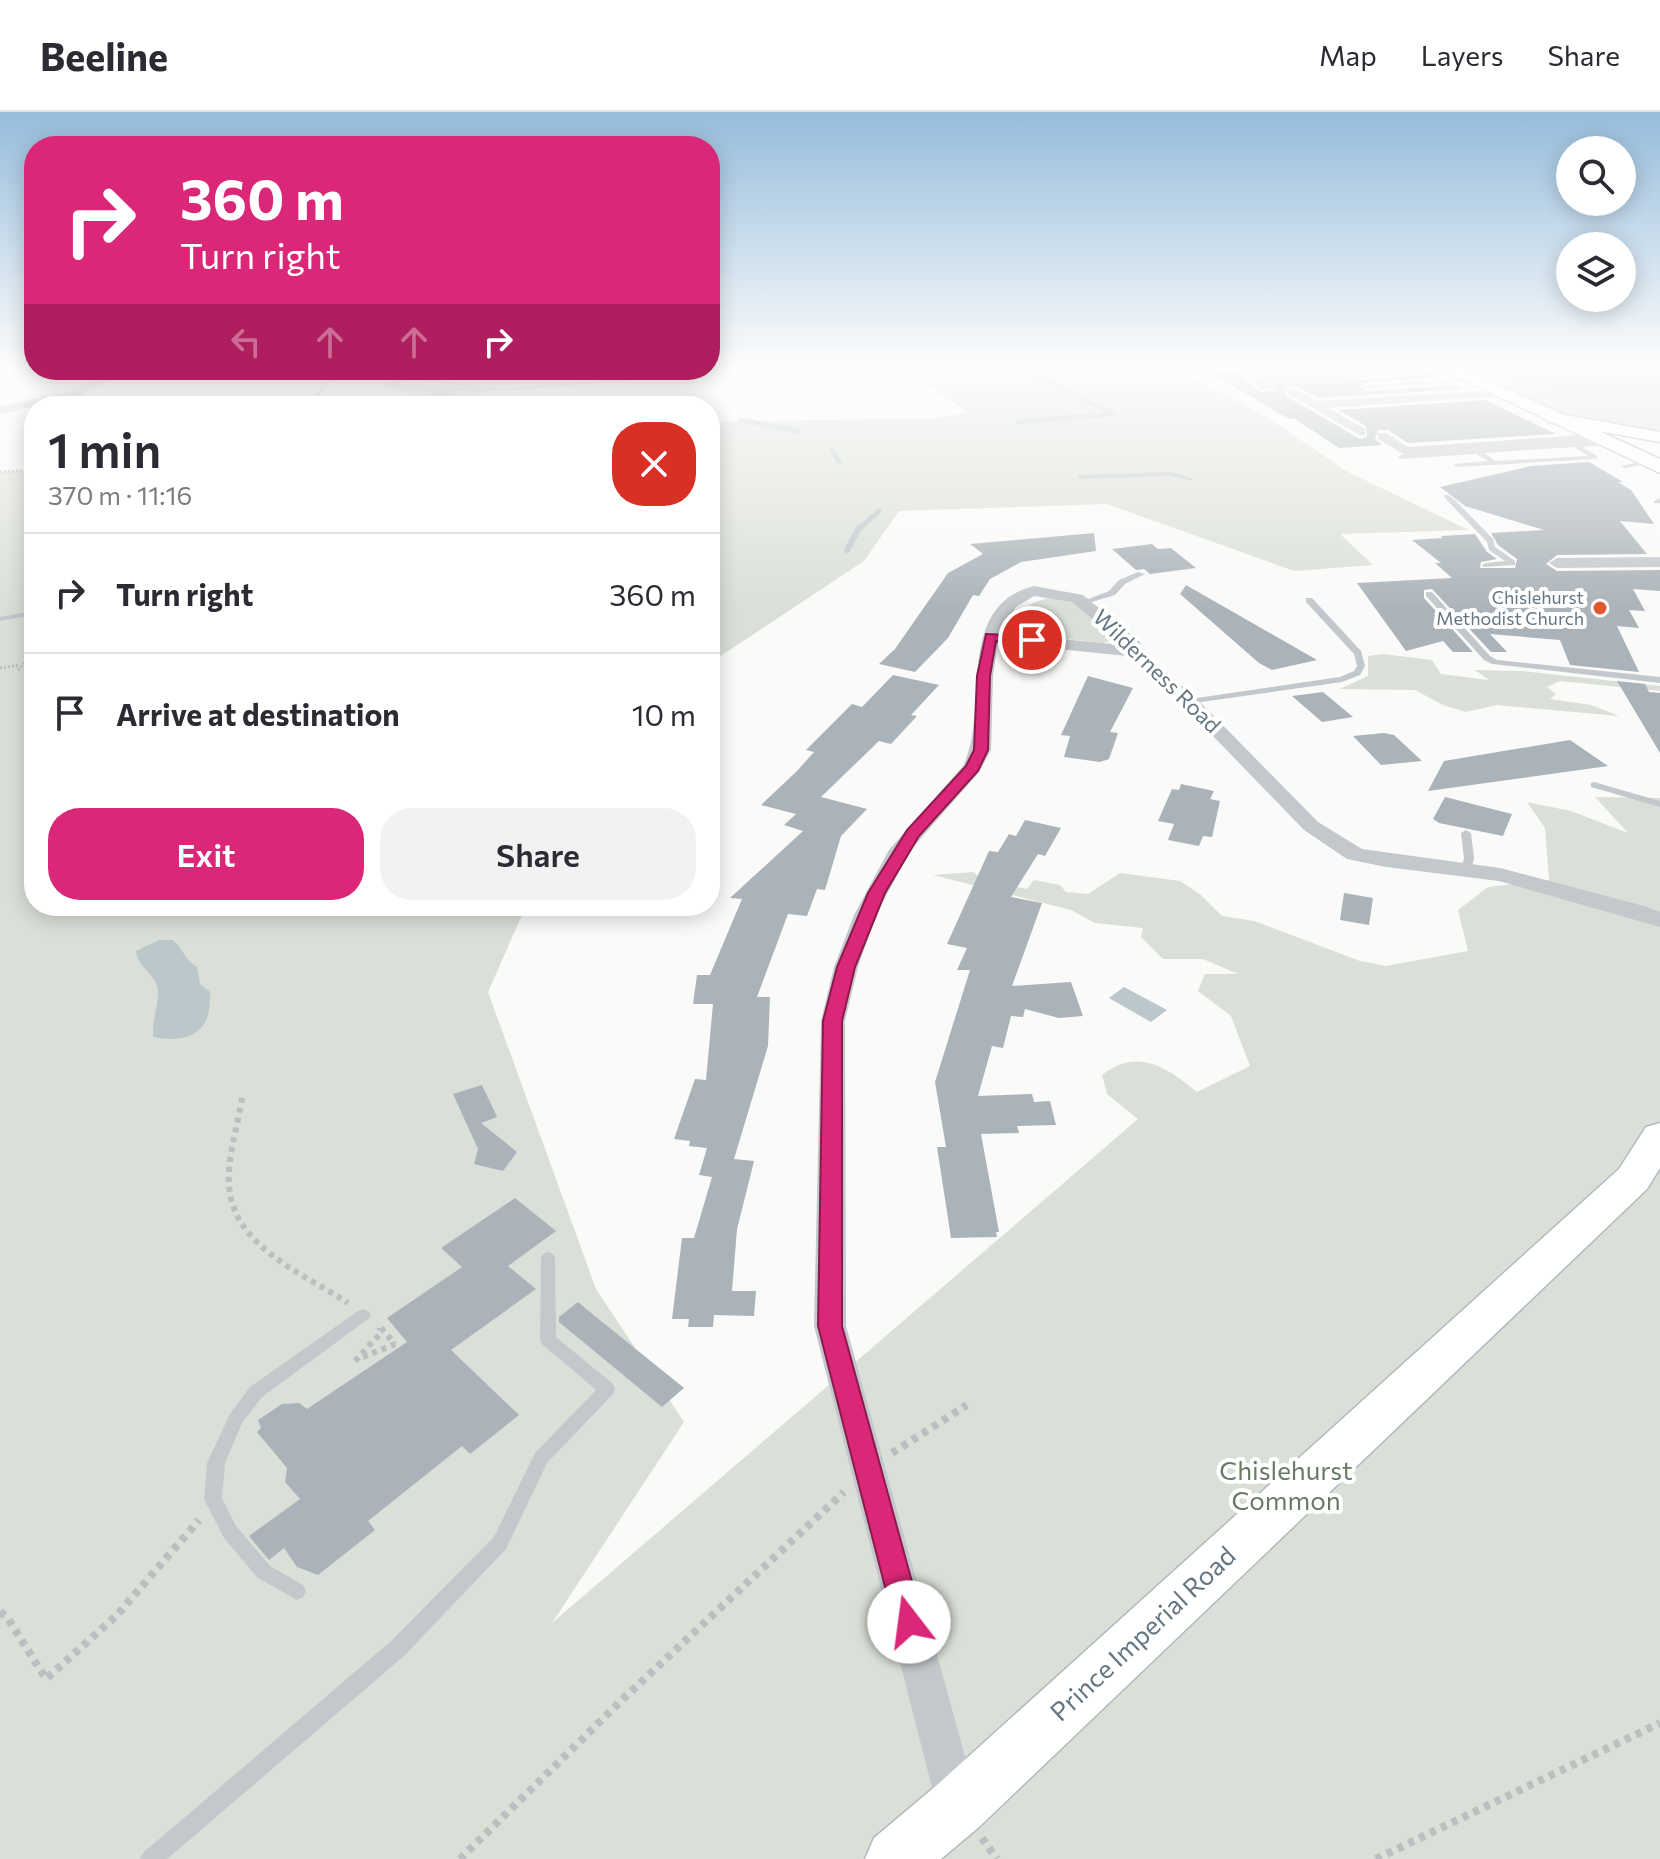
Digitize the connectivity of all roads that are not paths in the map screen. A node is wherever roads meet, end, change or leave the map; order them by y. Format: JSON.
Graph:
{"nodes":[{"id":1,"x":1401,"y":449,"type":"edge"},
{"id":2,"x":1450,"y":449,"type":"edge"},
{"id":3,"x":1535,"y":449,"type":"edge"},
{"id":4,"x":1580,"y":449,"type":"edge"},
{"id":5,"x":1621,"y":449,"type":"edge"},
{"id":6,"x":1478,"y":452,"type":"junction"},
{"id":7,"x":1401,"y":457,"type":"dead end"},
{"id":8,"x":1495,"y":463,"type":"junction"},
{"id":9,"x":1457,"y":465,"type":"dead end"},
{"id":10,"x":1655,"y":465,"type":"edge"},
{"id":11,"x":1624,"y":466,"type":"dead end"},
{"id":12,"x":1080,"y":477,"type":"dead end"},
{"id":13,"x":1191,"y":479,"type":"dead end"},
{"id":14,"x":1446,"y":496,"type":"dead end"},
{"id":15,"x":1660,"y":562,"type":"edge"},
{"id":16,"x":1557,"y":563,"type":"dead end"},
{"id":17,"x":1486,"y":565,"type":"dead end"},
{"id":18,"x":1141,"y":574,"type":"dead end"},
{"id":19,"x":1429,"y":594,"type":"dead end"},
{"id":20,"x":1309,"y":600,"type":"dead end"},
{"id":21,"x":1085,"y":602,"type":"junction"},
{"id":22,"x":24,"y":614,"type":"edge"},
{"id":23,"x":0,"y":619,"type":"edge"},
{"id":24,"x":991,"y":637,"type":"junction"},
{"id":25,"x":1132,"y":651,"type":"junction"},
{"id":26,"x":1660,"y":680,"type":"edge"},
{"id":27,"x":1190,"y":702,"type":"junction"},
{"id":28,"x":1594,"y":785,"type":"dead end"},
{"id":29,"x":1660,"y":804,"type":"edge"},
{"id":30,"x":1466,"y":833,"type":"dead end"},
{"id":31,"x":1466,"y":870,"type":"junction"},
{"id":32,"x":1660,"y":920,"type":"edge"},
{"id":33,"x":1660,"y":1136,"type":"edge"},
{"id":34,"x":548,"y":1258,"type":"dead end"},
{"id":35,"x":363,"y":1315,"type":"road end"},
{"id":36,"x":297,"y":1591,"type":"dead end"},
{"id":37,"x":958,"y":1806,"type":"junction"},
{"id":38,"x":151,"y":1859,"type":"edge"},
{"id":39,"x":895,"y":1859,"type":"edge"}],
"edges":[{"from":1,"to":2,"type":"street"},
{"from":3,"to":6,"type":"lane"},
{"from":4,"to":8,"type":"lane"},
{"from":5,"to":10,"type":"main road"},
{"from":6,"to":7,"type":"lane"},
{"from":6,"to":8,"type":"lane"},
{"from":8,"to":9,"type":"lane"},
{"from":10,"to":11,"type":"lane"},
{"from":12,"to":13,"type":"lane"},
{"from":14,"to":17,"type":"lane"},
{"from":15,"to":16,"type":"street"},
{"from":18,"to":21,"type":"lane"},
{"from":19,"to":26,"type":"lane"},
{"from":20,"to":27,"type":"lane"},
{"from":21,"to":24,"type":"street","name":"Wilderness Road"},
{"from":21,"to":25,"type":"street","name":"Wilderness Road"},
{"from":22,"to":23,"type":"lane"},
{"from":24,"to":25,"type":"street"},
{"from":24,"to":37,"type":"street","name":"Wilderness Road"},
{"from":25,"to":27,"type":"street","name":"Wilderness Road"},
{"from":27,"to":31,"type":"street","name":"Wilderness Road"},
{"from":28,"to":29,"type":"lane"},
{"from":30,"to":31,"type":"lane"},
{"from":31,"to":32,"type":"street","name":"Wilderness Road"},
{"from":33,"to":37,"type":"main road","name":"Prince Imperial Road"},
{"from":34,"to":38,"type":"lane"},
{"from":35,"to":36,"type":"lane"},
{"from":37,"to":39,"type":"main road","name":"Prince Imperial Road"}]}
